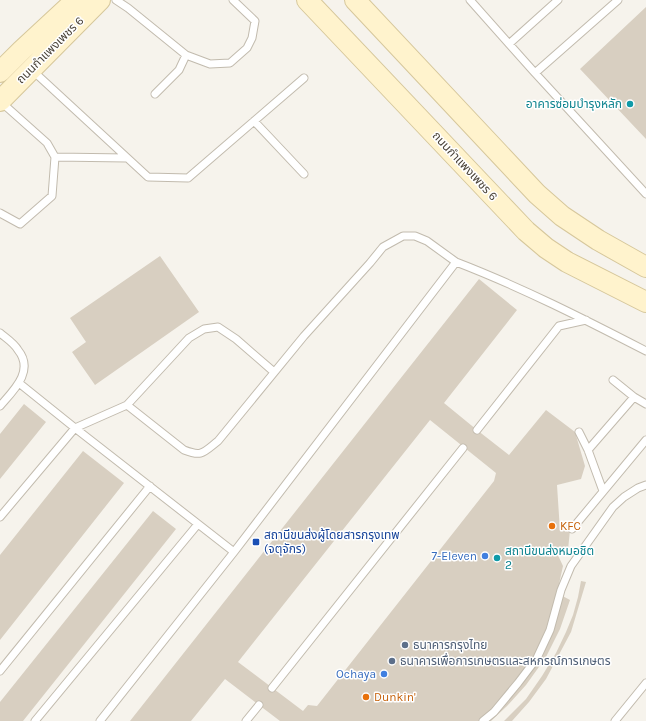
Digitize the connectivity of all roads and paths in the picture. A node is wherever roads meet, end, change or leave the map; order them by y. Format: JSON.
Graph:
{"nodes":[{"id":1,"x":76,"y":0,"type":"edge"},
{"id":2,"x":100,"y":0,"type":"edge"},
{"id":3,"x":116,"y":0,"type":"edge"},
{"id":4,"x":233,"y":0,"type":"edge"},
{"id":5,"x":307,"y":0,"type":"edge"},
{"id":6,"x":355,"y":0,"type":"edge"},
{"id":7,"x":470,"y":0,"type":"edge"},
{"id":8,"x":558,"y":0,"type":"edge"},
{"id":9,"x":618,"y":0,"type":"edge"},
{"id":10,"x":509,"y":44,"type":"junction"},
{"id":11,"x":186,"y":56,"type":"junction"},
{"id":12,"x":31,"y":69,"type":"junction"},
{"id":13,"x":0,"y":72,"type":"edge"},
{"id":14,"x":534,"y":73,"type":"junction"},
{"id":15,"x":304,"y":78,"type":"dead end"},
{"id":16,"x":155,"y":94,"type":"dead end"},
{"id":17,"x":0,"y":101,"type":"edge"},
{"id":18,"x":254,"y":121,"type":"junction"},
{"id":19,"x":55,"y":157,"type":"junction"},
{"id":20,"x":126,"y":158,"type":"junction"},
{"id":21,"x":304,"y":174,"type":"dead end"},
{"id":22,"x":646,"y":194,"type":"edge"},
{"id":23,"x":0,"y":213,"type":"edge"},
{"id":24,"x":456,"y":262,"type":"junction"},
{"id":25,"x":646,"y":267,"type":"edge"},
{"id":26,"x":646,"y":302,"type":"edge"},
{"id":27,"x":586,"y":320,"type":"junction"},
{"id":28,"x":0,"y":333,"type":"edge"},
{"id":29,"x":646,"y":351,"type":"edge"},
{"id":30,"x":274,"y":372,"type":"junction"},
{"id":31,"x":613,"y":380,"type":"dead end"},
{"id":32,"x":19,"y":383,"type":"junction"},
{"id":33,"x":634,"y":397,"type":"junction"},
{"id":34,"x":646,"y":404,"type":"edge"},
{"id":35,"x":127,"y":405,"type":"junction"},
{"id":36,"x":0,"y":406,"type":"edge"},
{"id":37,"x":75,"y":428,"type":"junction"},
{"id":38,"x":477,"y":430,"type":"dead end"},
{"id":39,"x":579,"y":432,"type":"dead end"},
{"id":40,"x":646,"y":440,"type":"edge"},
{"id":41,"x":463,"y":448,"type":"dead end"},
{"id":42,"x":588,"y":450,"type":"junction"},
{"id":43,"x":646,"y":485,"type":"edge"},
{"id":44,"x":150,"y":486,"type":"junction"},
{"id":45,"x":603,"y":491,"type":"junction"},
{"id":46,"x":0,"y":517,"type":"edge"},
{"id":47,"x":198,"y":524,"type":"junction"},
{"id":48,"x":572,"y":529,"type":"dead end"},
{"id":49,"x":234,"y":552,"type":"junction"},
{"id":50,"x":0,"y":670,"type":"edge"},
{"id":51,"x":646,"y":683,"type":"edge"},
{"id":52,"x":272,"y":688,"type":"dead end"},
{"id":53,"x":259,"y":705,"type":"dead end"},
{"id":54,"x":35,"y":721,"type":"edge"},
{"id":55,"x":100,"y":721,"type":"edge"},
{"id":56,"x":246,"y":721,"type":"edge"},
{"id":57,"x":483,"y":721,"type":"edge"},
{"id":58,"x":615,"y":721,"type":"edge"}],
"edges":[{"from":1,"to":13,"type":"street","name":"ถนนกำแพงเพชร 6"},
{"from":2,"to":12,"type":"street","name":"ถนนกำแพงเพชร 6"},
{"from":3,"to":11,"type":"lane"},
{"from":4,"to":11,"type":"lane"},
{"from":5,"to":26,"type":"street","name":"ถนนกำแพงเพชร 6"},
{"from":6,"to":25,"type":"street"},
{"from":7,"to":10,"type":"lane"},
{"from":8,"to":10,"type":"lane"},
{"from":9,"to":14,"type":"lane"},
{"from":10,"to":14,"type":"lane"},
{"from":11,"to":16,"type":"lane"},
{"from":12,"to":17,"type":"street","name":"ถนนกำแพงเพชร 6"},
{"from":12,"to":20,"type":"lane"},
{"from":14,"to":22,"type":"lane"},
{"from":15,"to":18,"type":"lane"},
{"from":17,"to":19,"type":"lane"},
{"from":18,"to":20,"type":"lane"},
{"from":18,"to":21,"type":"lane"},
{"from":19,"to":20,"type":"lane"},
{"from":19,"to":23,"type":"lane"},
{"from":24,"to":27,"type":"lane"},
{"from":24,"to":30,"type":"lane"},
{"from":24,"to":49,"type":"lane"},
{"from":27,"to":29,"type":"lane"},
{"from":27,"to":38,"type":"lane"},
{"from":28,"to":32,"type":"lane"},
{"from":30,"to":35,"type":"lane"},
{"from":30,"to":35,"type":"lane"},
{"from":31,"to":33,"type":"lane"},
{"from":32,"to":36,"type":"lane"},
{"from":32,"to":37,"type":"lane"},
{"from":33,"to":34,"type":"lane"},
{"from":33,"to":42,"type":"lane"},
{"from":35,"to":37,"type":"lane"},
{"from":37,"to":44,"type":"lane"},
{"from":37,"to":46,"type":"lane"},
{"from":39,"to":42,"type":"lane"},
{"from":40,"to":45,"type":"lane"},
{"from":41,"to":52,"type":"lane"},
{"from":42,"to":45,"type":"lane"},
{"from":43,"to":57,"type":"lane"},
{"from":44,"to":47,"type":"lane"},
{"from":44,"to":50,"type":"lane"},
{"from":45,"to":48,"type":"lane"},
{"from":47,"to":49,"type":"lane"},
{"from":47,"to":54,"type":"lane"},
{"from":49,"to":55,"type":"lane"},
{"from":51,"to":58,"type":"lane"},
{"from":53,"to":56,"type":"lane"}]}
